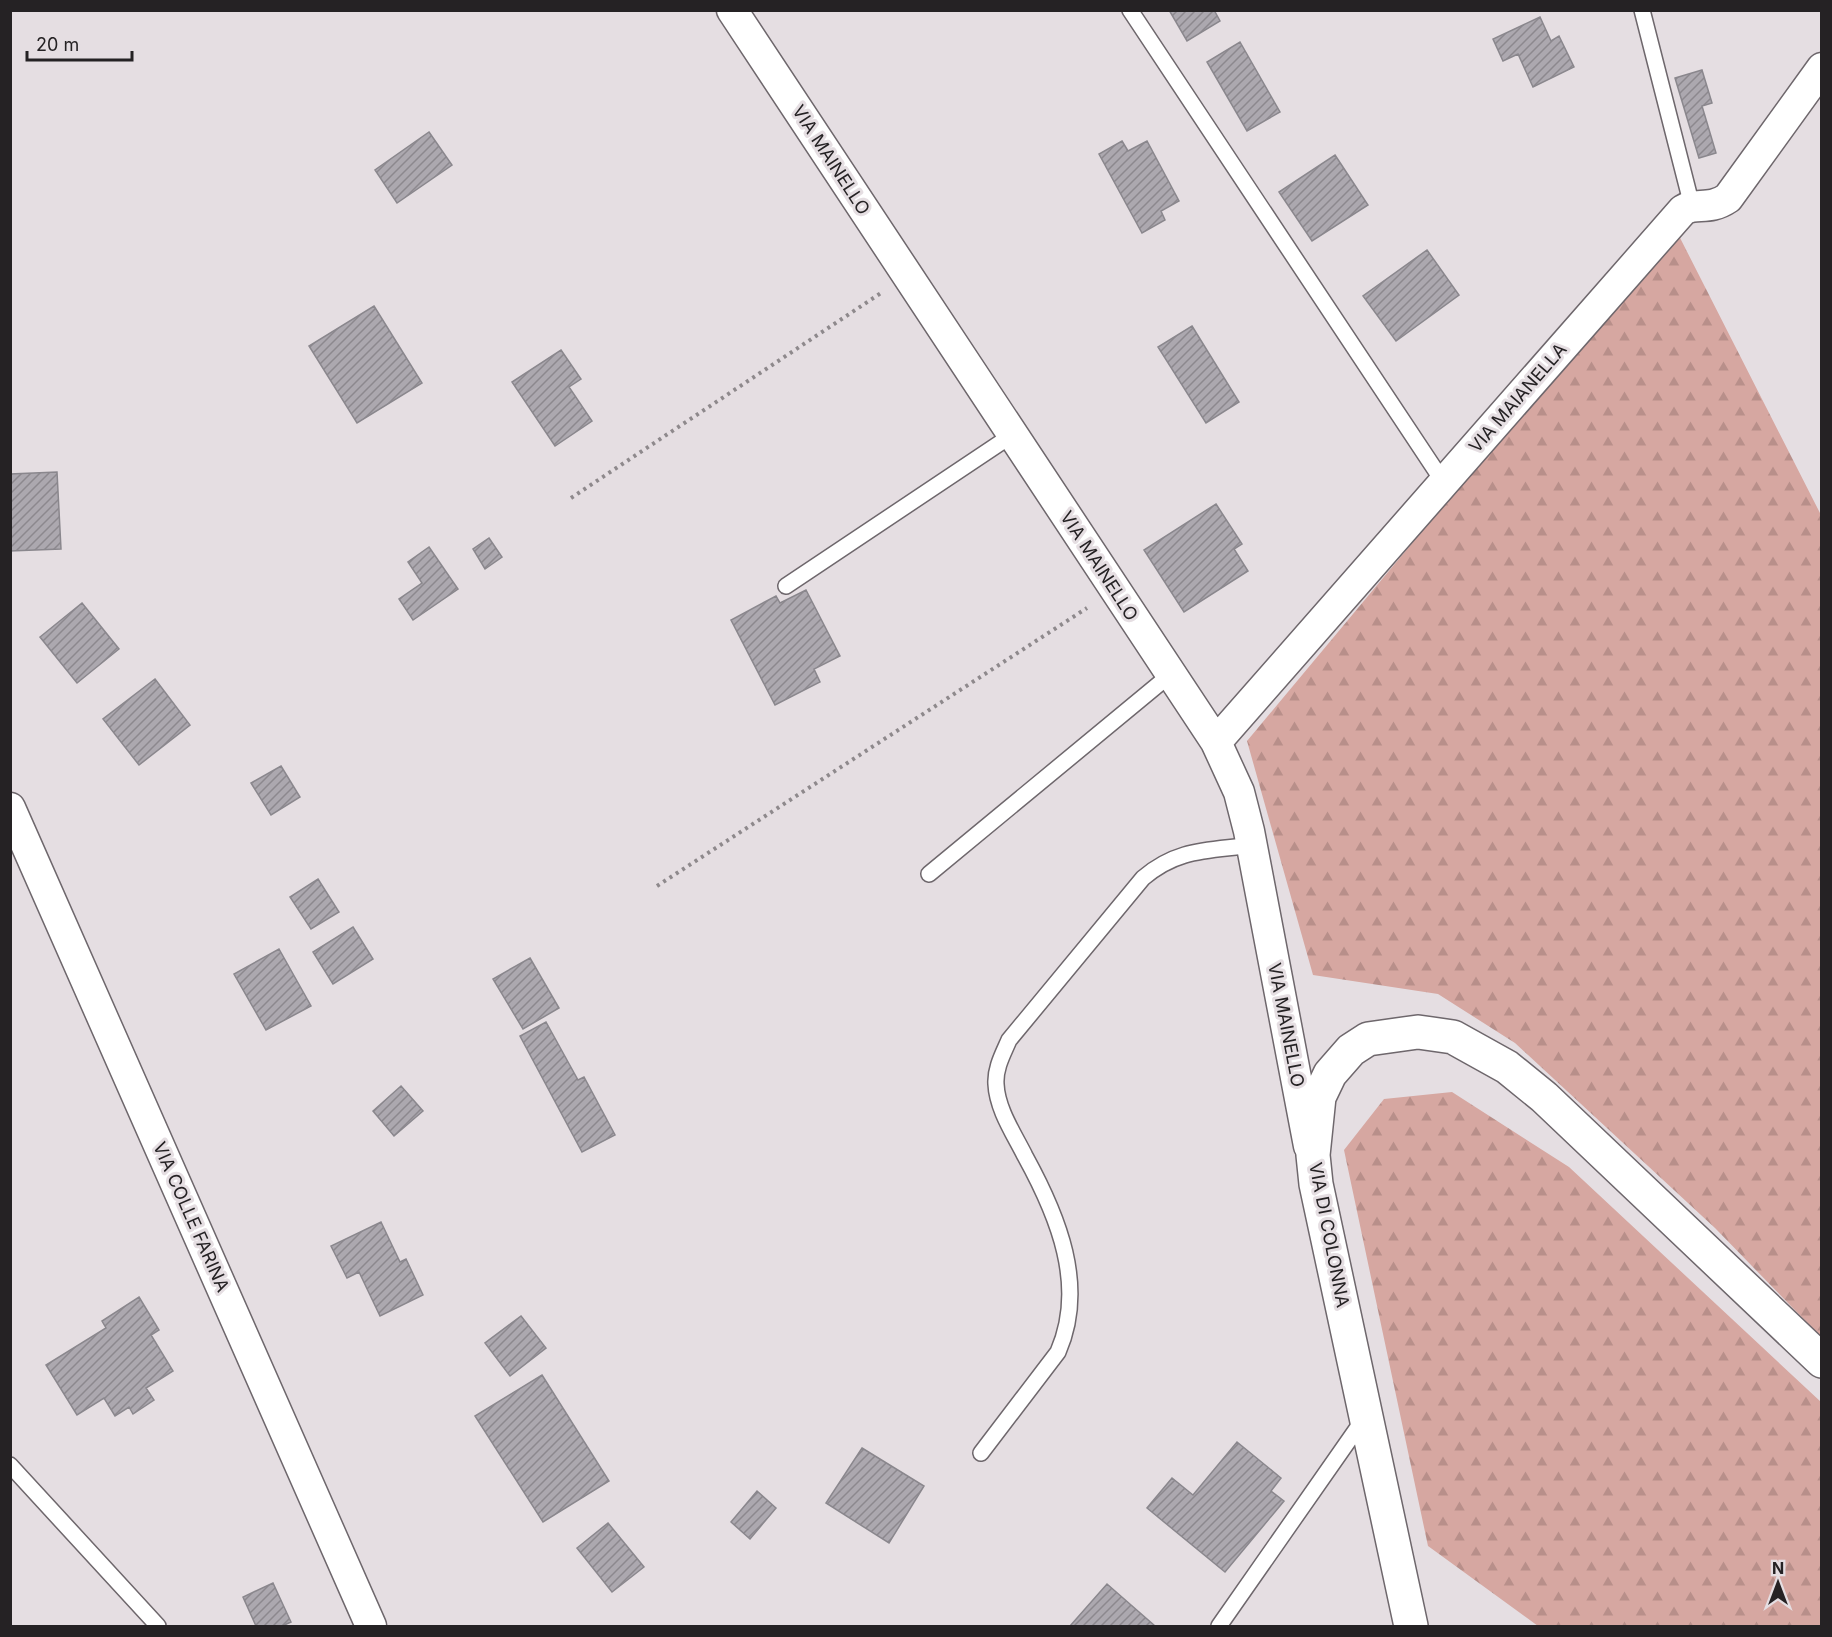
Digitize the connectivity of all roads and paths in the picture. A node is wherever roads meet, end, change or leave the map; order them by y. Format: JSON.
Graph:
{"nodes":[{"id":1,"x":732,"y":10,"type":"edge"},
{"id":2,"x":1130,"y":10,"type":"edge"},
{"id":3,"x":1642,"y":10,"type":"edge"},
{"id":4,"x":1821,"y":68,"type":"edge"},
{"id":5,"x":1692,"y":206,"type":"junction"},
{"id":6,"x":908,"y":276,"type":"junction"},
{"id":7,"x":1012,"y":435,"type":"junction"},
{"id":8,"x":1444,"y":483,"type":"junction"},
{"id":9,"x":571,"y":498,"type":"dead end"},
{"id":10,"x":786,"y":586,"type":"dead end"},
{"id":11,"x":1116,"y":590,"type":"junction"},
{"id":12,"x":1171,"y":674,"type":"junction"},
{"id":13,"x":1216,"y":742,"type":"junction"},
{"id":14,"x":10,"y":808,"type":"edge"},
{"id":15,"x":1252,"y":845,"type":"junction"},
{"id":16,"x":929,"y":874,"type":"dead end"},
{"id":17,"x":657,"y":886,"type":"dead end"},
{"id":18,"x":1316,"y":1184,"type":"junction"},
{"id":19,"x":1821,"y":1361,"type":"edge"},
{"id":20,"x":1366,"y":1416,"type":"junction"},
{"id":21,"x":981,"y":1453,"type":"dead end"},
{"id":22,"x":10,"y":1465,"type":"edge"},
{"id":23,"x":158,"y":1626,"type":"edge"},
{"id":24,"x":371,"y":1626,"type":"edge"},
{"id":25,"x":1219,"y":1626,"type":"edge"},
{"id":26,"x":1411,"y":1626,"type":"edge"}],
"edges":[{"from":1,"to":6,"type":"street","name":"VIA MAINELLO"},
{"from":2,"to":8,"type":"lane"},
{"from":3,"to":5,"type":"lane"},
{"from":4,"to":5,"type":"street"},
{"from":5,"to":8,"type":"street","name":"VIA MAIANELLA"},
{"from":6,"to":7,"type":"street","name":"VIA MAINELLO"},
{"from":6,"to":9,"type":"path"},
{"from":7,"to":10,"type":"lane"},
{"from":7,"to":11,"type":"street","name":"VIA MAINELLO"},
{"from":8,"to":13,"type":"street","name":"VIA MAIANELLA"},
{"from":11,"to":12,"type":"street","name":"VIA MAINELLO"},
{"from":11,"to":17,"type":"path"},
{"from":12,"to":13,"type":"street","name":"VIA MAINELLO"},
{"from":12,"to":16,"type":"lane"},
{"from":13,"to":15,"type":"street","name":"VIA MAINELLO"},
{"from":14,"to":24,"type":"street","name":"VIA COLLE FARINA"},
{"from":15,"to":18,"type":"street","name":"VIA MAINELLO"},
{"from":15,"to":21,"type":"lane"},
{"from":18,"to":19,"type":"street","name":"VIA DI COLONNA"},
{"from":18,"to":20,"type":"street","name":"VIA DI COLONNA"},
{"from":20,"to":25,"type":"lane"},
{"from":20,"to":26,"type":"street","name":"VIA DI COLONNA"},
{"from":22,"to":23,"type":"lane"}]}
